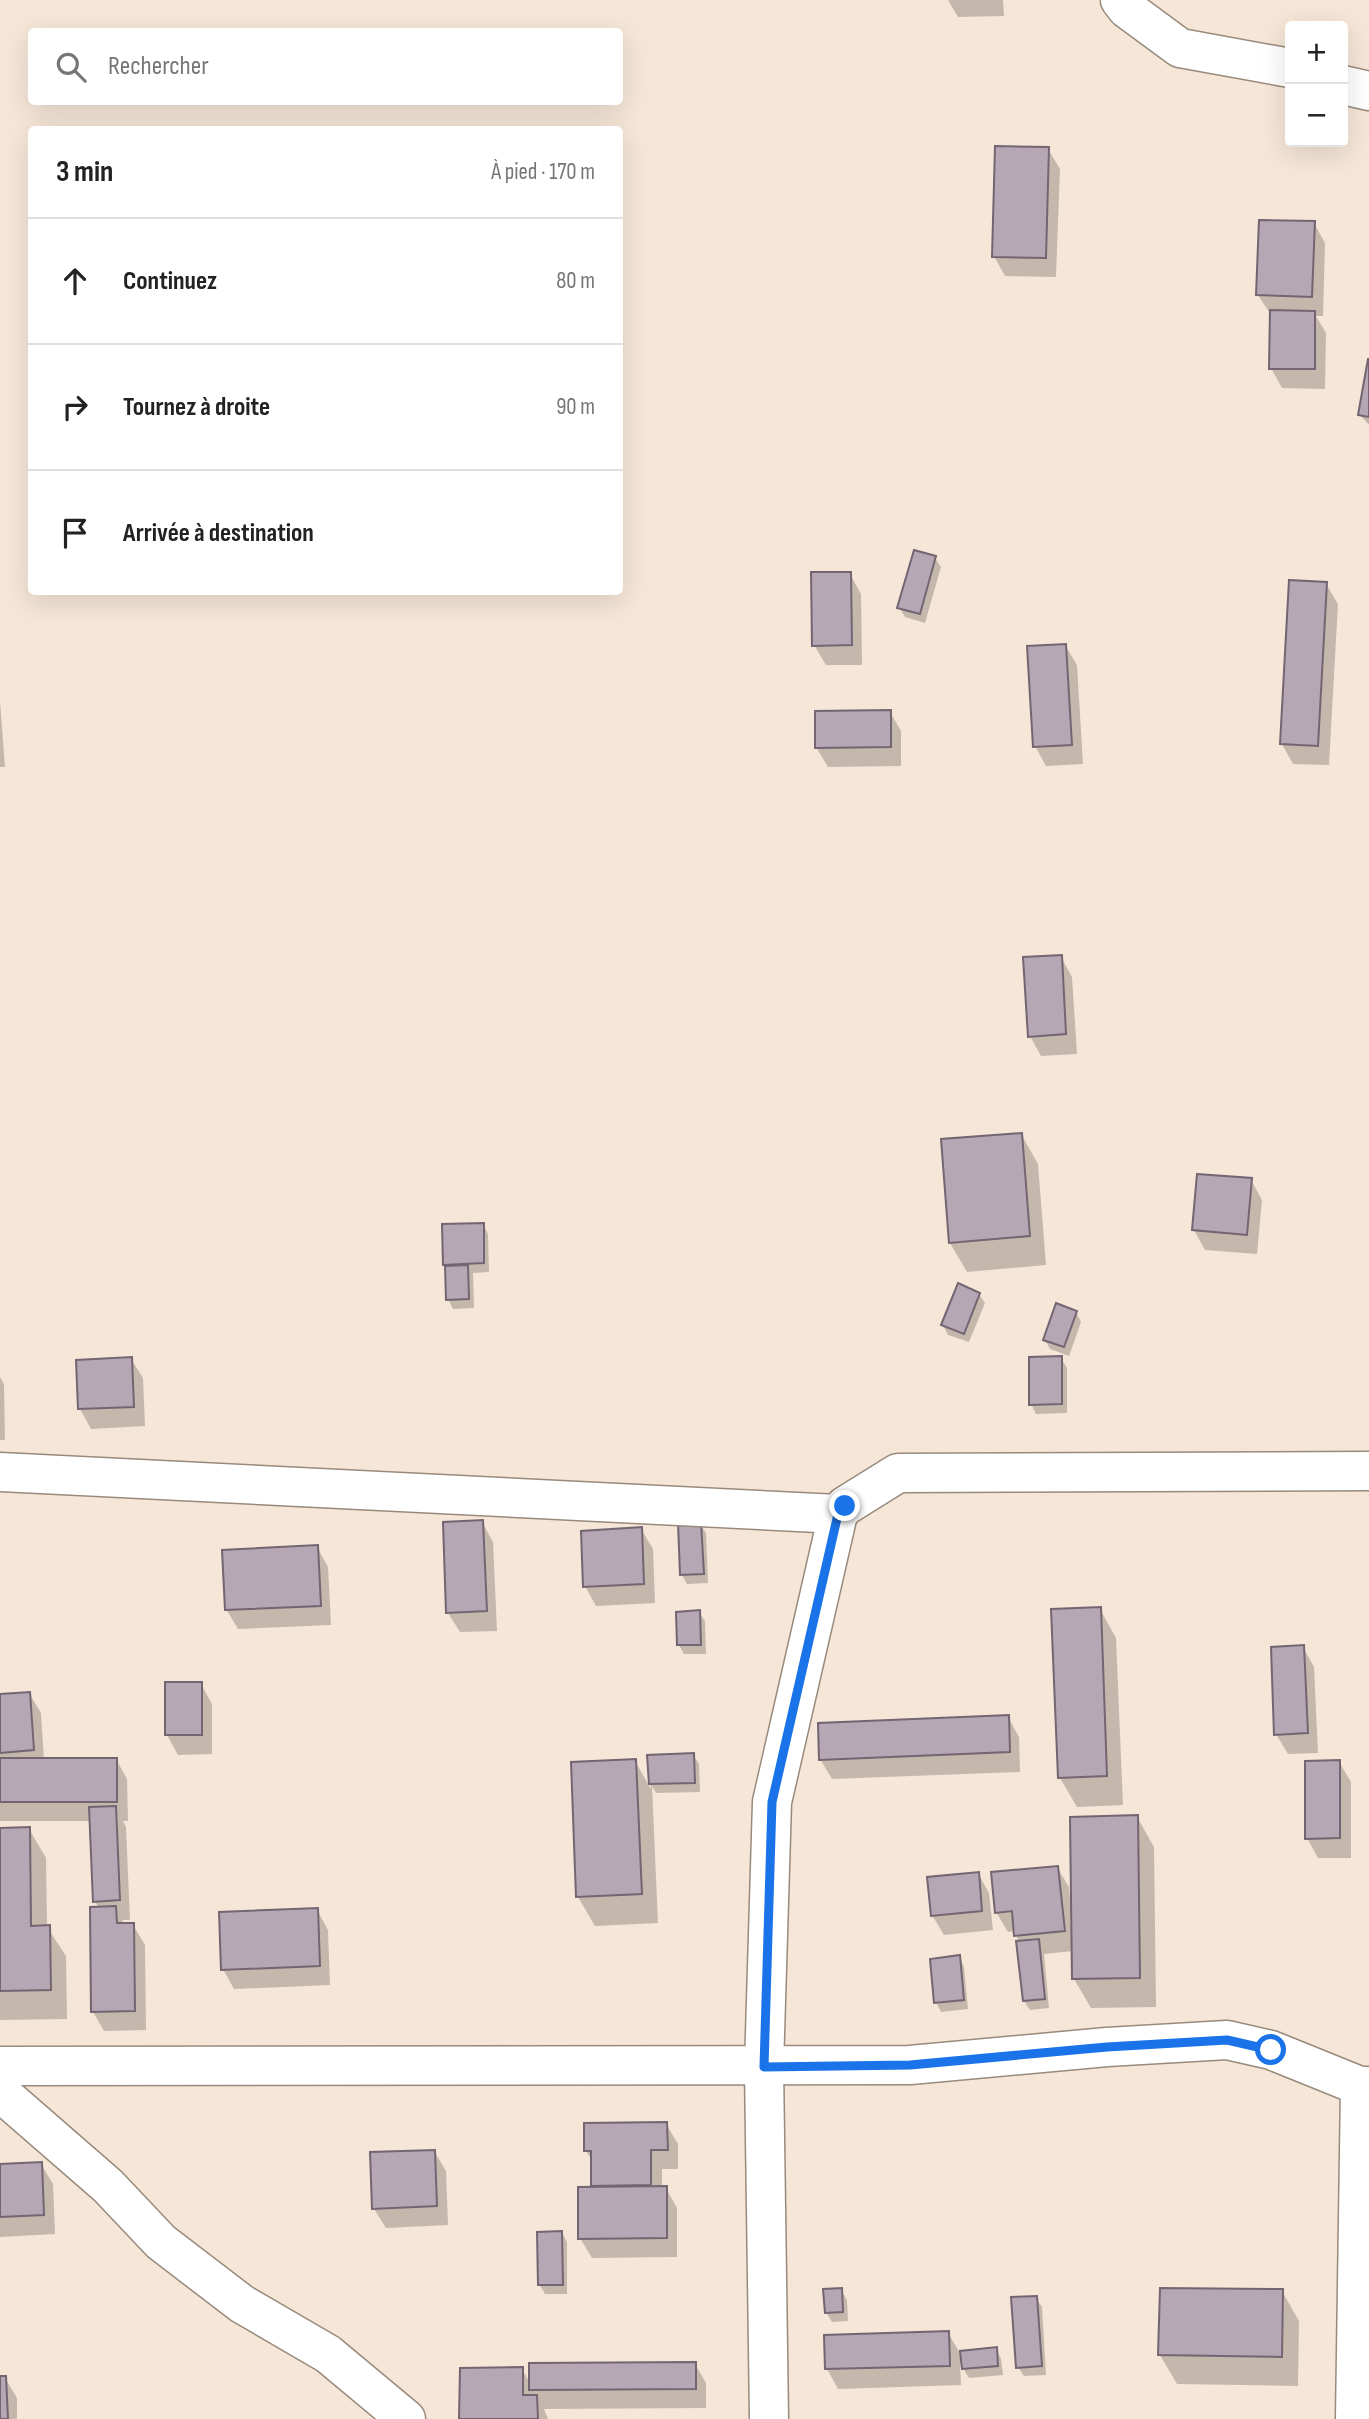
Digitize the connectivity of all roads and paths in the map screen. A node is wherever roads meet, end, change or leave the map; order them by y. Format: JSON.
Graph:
{"nodes":[{"id":1,"x":1120,"y":0,"type":"edge"},
{"id":2,"x":1285,"y":67,"type":"edge"},
{"id":3,"x":1348,"y":86,"type":"edge"},
{"id":4,"x":1369,"y":91,"type":"edge"},
{"id":5,"x":1369,"y":1471,"type":"edge"},
{"id":6,"x":0,"y":1472,"type":"edge"},
{"id":7,"x":838,"y":1514,"type":"junction"},
{"id":8,"x":0,"y":2066,"type":"edge"},
{"id":9,"x":764,"y":2067,"type":"junction"},
{"id":10,"x":1365,"y":2086,"type":"edge"},
{"id":11,"x":0,"y":2092,"type":"edge"},
{"id":12,"x":407,"y":2419,"type":"edge"},
{"id":13,"x":769,"y":2419,"type":"edge"},
{"id":14,"x":1355,"y":2419,"type":"edge"}],
"edges":[{"from":1,"to":2,"type":"street"},
{"from":3,"to":4,"type":"street"},
{"from":5,"to":7,"type":"street"},
{"from":6,"to":7,"type":"street"},
{"from":7,"to":9,"type":"street"},
{"from":8,"to":9,"type":"street"},
{"from":9,"to":10,"type":"street"},
{"from":9,"to":13,"type":"street"},
{"from":10,"to":14,"type":"street"},
{"from":11,"to":12,"type":"street"}]}
